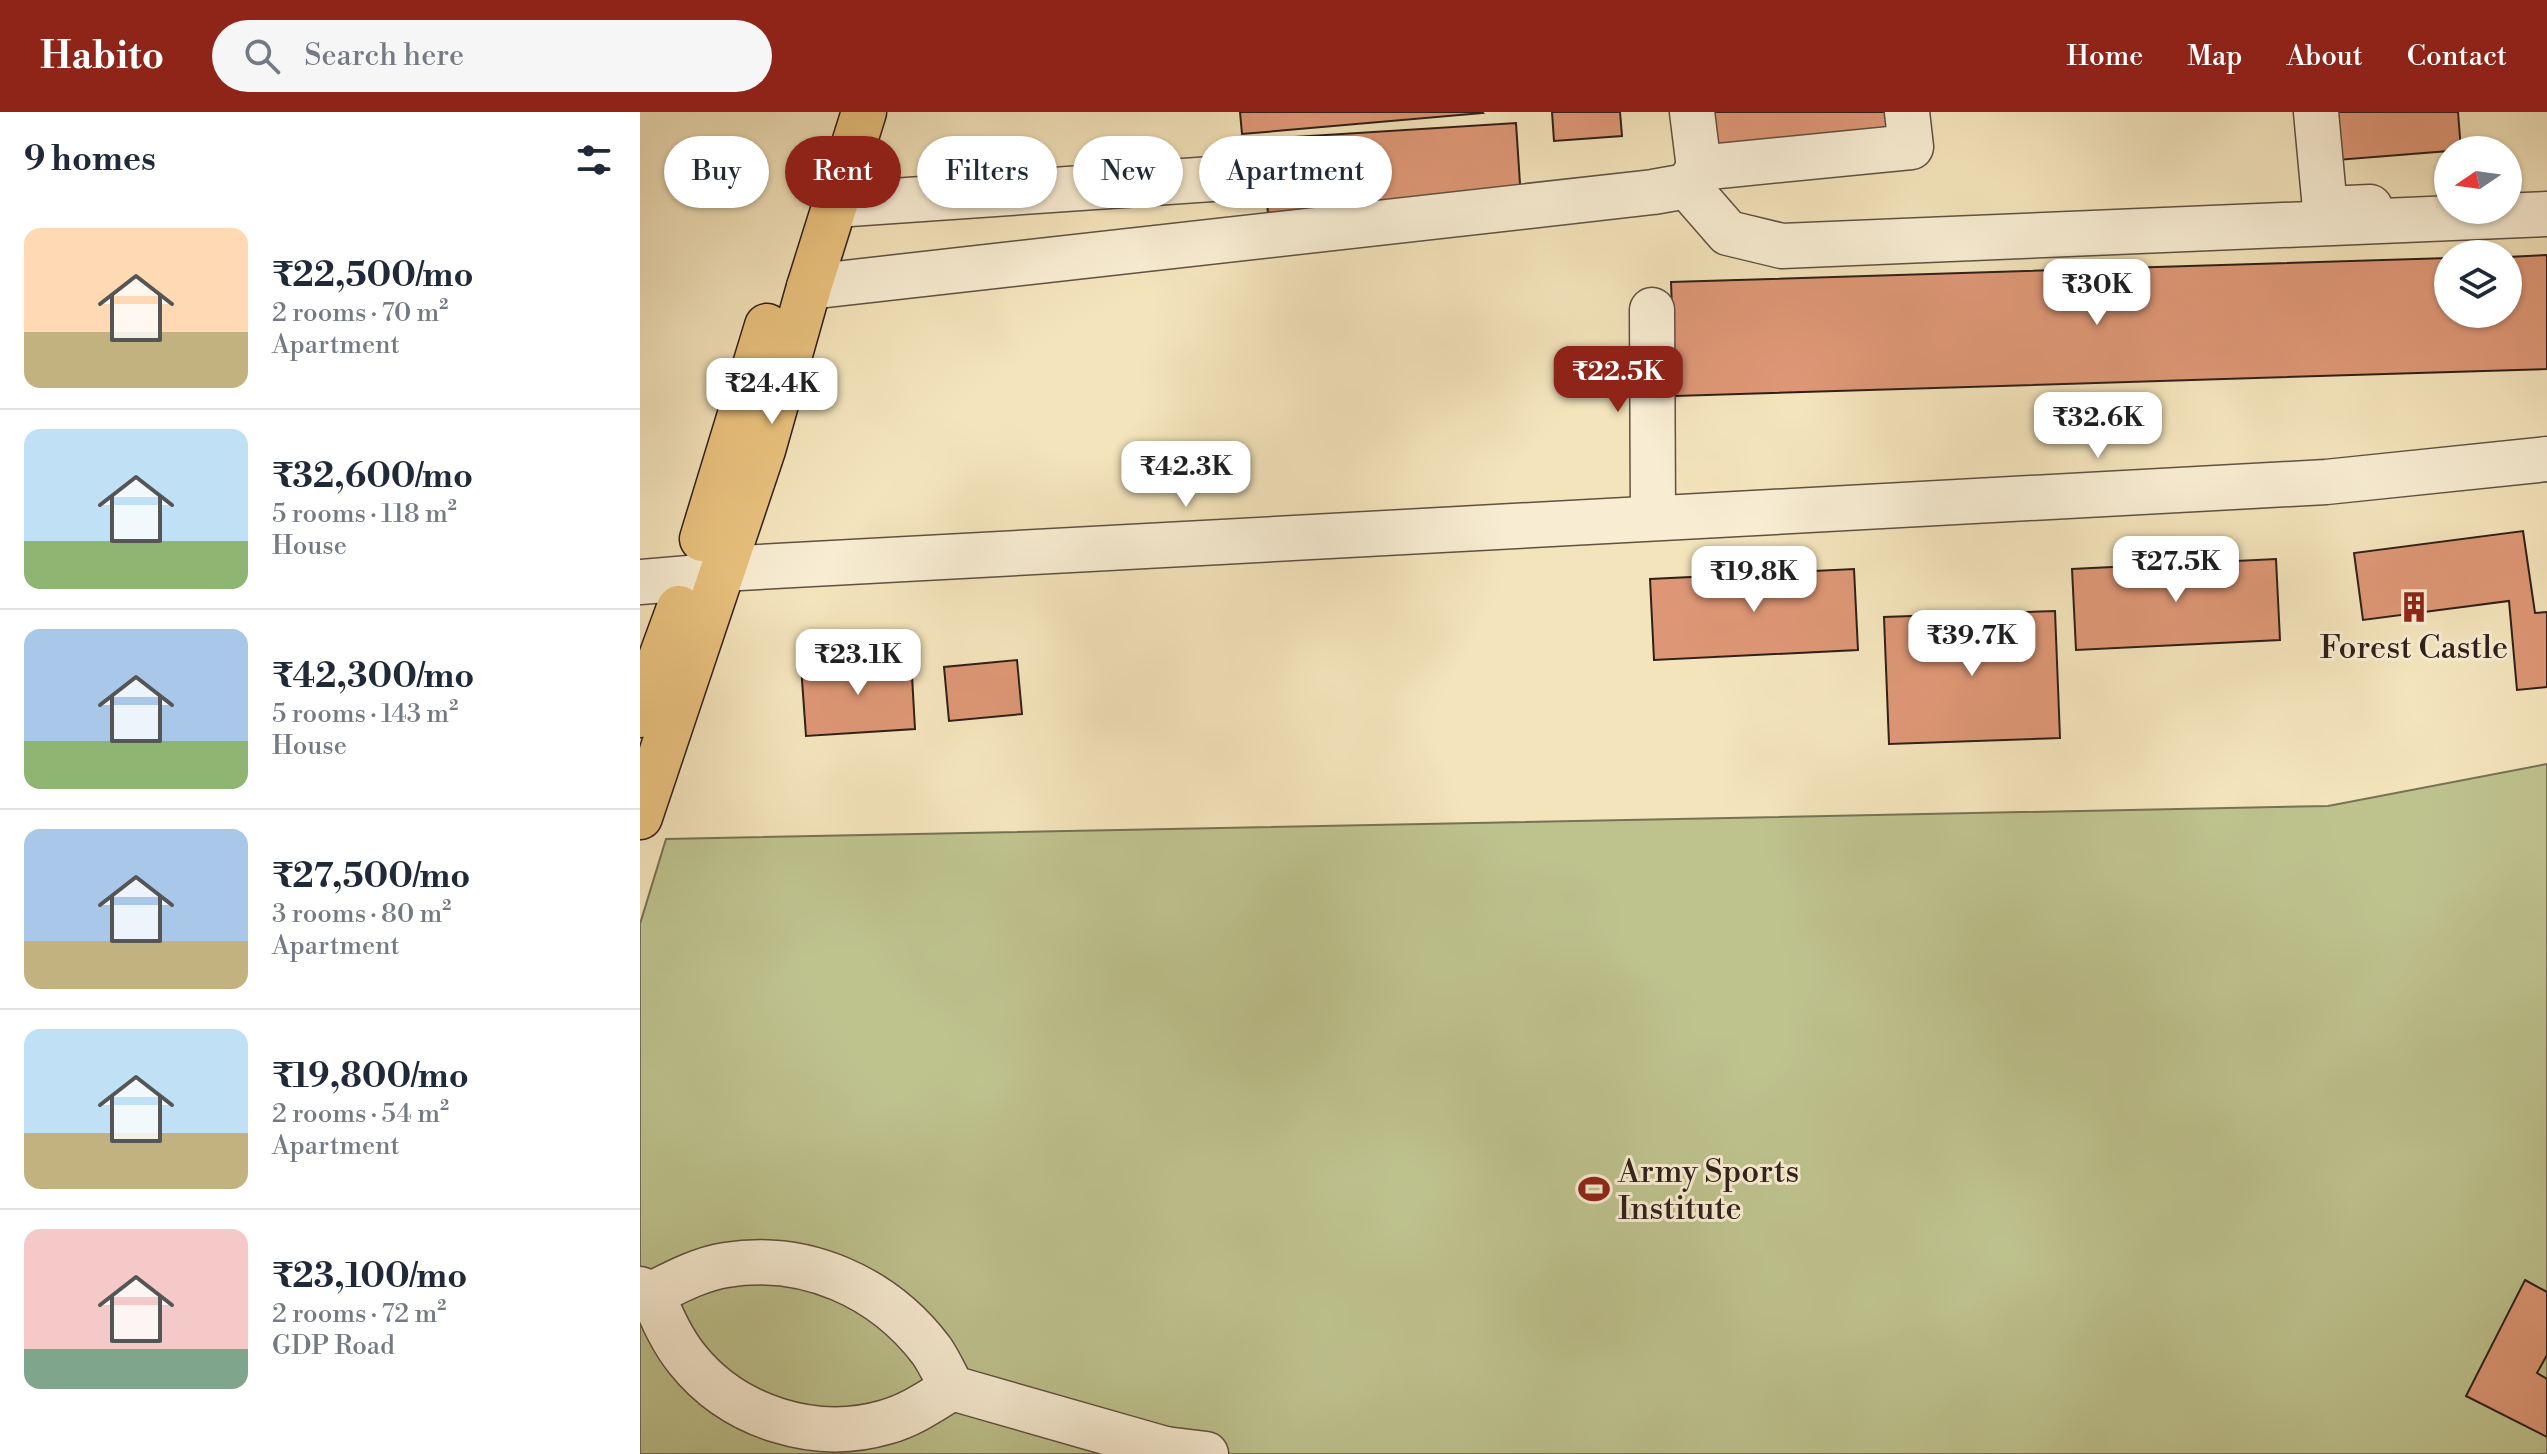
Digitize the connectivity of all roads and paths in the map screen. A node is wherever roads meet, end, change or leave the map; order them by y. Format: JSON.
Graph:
{"nodes":[{"id":1,"x":833,"y":112,"type":"edge"},
{"id":2,"x":864,"y":112,"type":"edge"},
{"id":3,"x":1692,"y":112,"type":"edge"},
{"id":4,"x":2316,"y":112,"type":"edge"},
{"id":5,"x":1916,"y":113,"type":"edge"},
{"id":6,"x":857,"y":136,"type":"edge"},
{"id":7,"x":1693,"y":177,"type":"junction"},
{"id":8,"x":1199,"y":180,"type":"edge"},
{"id":9,"x":2547,"y":196,"type":"edge"},
{"id":10,"x":2522,"y":198,"type":"edge"},
{"id":11,"x":901,"y":200,"type":"edge"},
{"id":12,"x":2434,"y":203,"type":"edge"},
{"id":13,"x":834,"y":208,"type":"edge"},
{"id":14,"x":2547,"y":214,"type":"edge"},
{"id":15,"x":809,"y":287,"type":"junction"},
{"id":16,"x":1652,"y":310,"type":"dead end"},
{"id":17,"x":2547,"y":459,"type":"edge"},
{"id":18,"x":1653,"y":517,"type":"junction"},
{"id":19,"x":706,"y":574,"type":"junction"},
{"id":20,"x":640,"y":582,"type":"edge"},
{"id":21,"x":640,"y":715,"type":"edge"},
{"id":22,"x":640,"y":817,"type":"edge"},
{"id":23,"x":646,"y":1291,"type":"edge"},
{"id":24,"x":952,"y":1388,"type":"junction"},
{"id":25,"x":1048,"y":1435,"type":"edge"},
{"id":26,"x":1172,"y":1452,"type":"edge"}],
"edges":[{"from":1,"to":19,"type":"main road"},
{"from":2,"to":6,"type":"main road"},
{"from":3,"to":7,"type":"street"},
{"from":4,"to":12,"type":"street"},
{"from":5,"to":7,"type":"street"},
{"from":7,"to":14,"type":"street"},
{"from":7,"to":15,"type":"street"},
{"from":8,"to":11,"type":"street"},
{"from":9,"to":10,"type":"street"},
{"from":13,"to":15,"type":"main road"},
{"from":15,"to":19,"type":"main road"},
{"from":16,"to":18,"type":"street"},
{"from":17,"to":18,"type":"street"},
{"from":18,"to":19,"type":"street"},
{"from":19,"to":20,"type":"street"},
{"from":19,"to":21,"type":"main road"},
{"from":19,"to":22,"type":"main road"},
{"from":23,"to":24,"type":"street"},
{"from":23,"to":24,"type":"street"},
{"from":24,"to":25,"type":"street"},
{"from":25,"to":26,"type":"street"}]}
